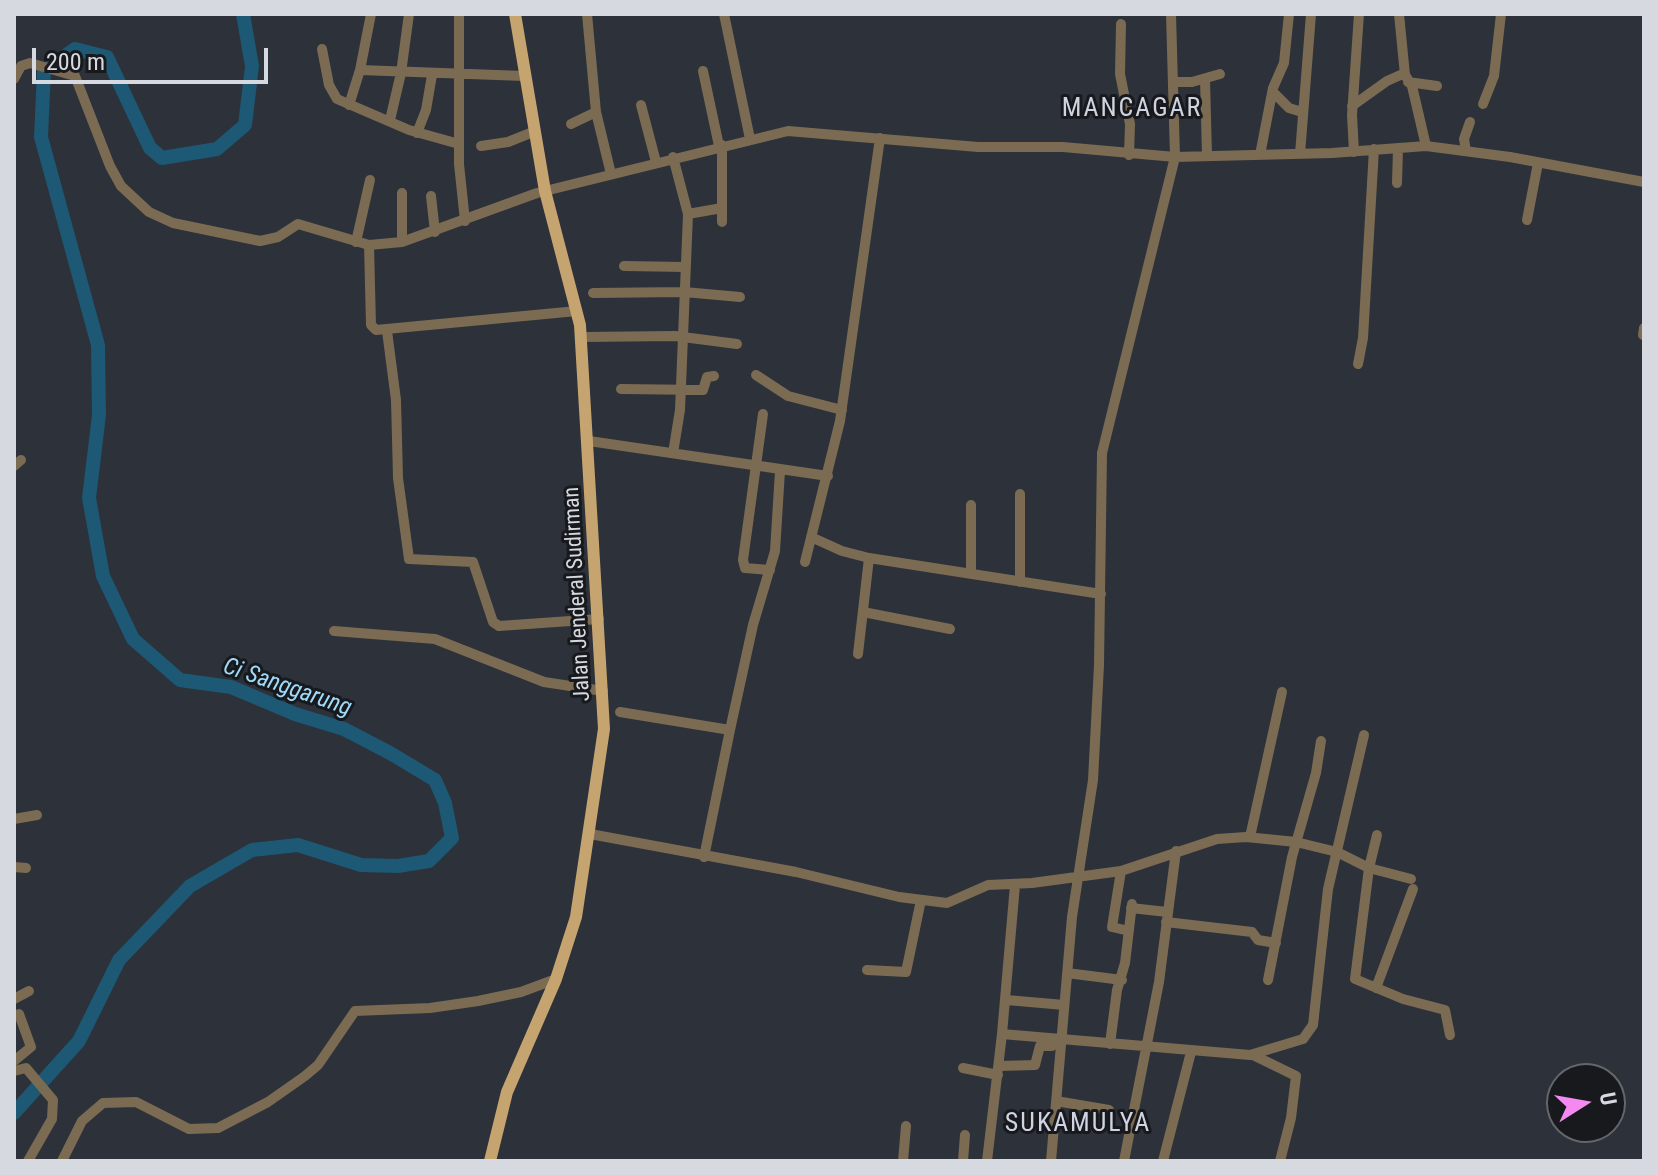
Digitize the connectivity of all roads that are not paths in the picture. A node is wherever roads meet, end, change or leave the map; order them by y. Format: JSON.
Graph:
{"nodes":[{"id":1,"x":371,"y":14,"type":"edge"},
{"id":2,"x":409,"y":14,"type":"edge"},
{"id":3,"x":459,"y":14,"type":"edge"},
{"id":4,"x":515,"y":14,"type":"edge"},
{"id":5,"x":587,"y":14,"type":"edge"},
{"id":6,"x":724,"y":14,"type":"edge"},
{"id":7,"x":1171,"y":14,"type":"edge"},
{"id":8,"x":1289,"y":14,"type":"edge"},
{"id":9,"x":1311,"y":14,"type":"edge"},
{"id":10,"x":1359,"y":14,"type":"edge"},
{"id":11,"x":1399,"y":14,"type":"edge"},
{"id":12,"x":1501,"y":14,"type":"edge"},
{"id":13,"x":1121,"y":24,"type":"dead end"},
{"id":14,"x":322,"y":49,"type":"dead end"},
{"id":15,"x":360,"y":70,"type":"junction"},
{"id":16,"x":703,"y":71,"type":"dead end"},
{"id":17,"x":401,"y":73,"type":"junction"},
{"id":18,"x":1220,"y":74,"type":"dead end"},
{"id":19,"x":432,"y":75,"type":"junction"},
{"id":20,"x":458,"y":75,"type":"junction"},
{"id":21,"x":524,"y":76,"type":"junction"},
{"id":22,"x":1406,"y":78,"type":"junction"},
{"id":23,"x":14,"y":79,"type":"edge"},
{"id":24,"x":1174,"y":82,"type":"junction"},
{"id":25,"x":1205,"y":83,"type":"junction"},
{"id":26,"x":1437,"y":86,"type":"dead end"},
{"id":27,"x":1275,"y":88,"type":"junction"},
{"id":28,"x":1483,"y":104,"type":"dead end"},
{"id":29,"x":349,"y":105,"type":"junction"},
{"id":30,"x":641,"y":105,"type":"dead end"},
{"id":31,"x":1303,"y":109,"type":"junction"},
{"id":32,"x":1352,"y":110,"type":"junction"},
{"id":33,"x":597,"y":117,"type":"junction"},
{"id":34,"x":390,"y":120,"type":"junction"},
{"id":35,"x":1470,"y":122,"type":"dead end"},
{"id":36,"x":571,"y":124,"type":"dead end"},
{"id":37,"x":417,"y":133,"type":"junction"},
{"id":38,"x":534,"y":137,"type":"junction"},
{"id":39,"x":880,"y":138,"type":"junction"},
{"id":40,"x":750,"y":139,"type":"junction"},
{"id":41,"x":459,"y":145,"type":"junction"},
{"id":42,"x":481,"y":146,"type":"dead end"},
{"id":43,"x":721,"y":146,"type":"junction"},
{"id":44,"x":1426,"y":146,"type":"junction"},
{"id":45,"x":1398,"y":148,"type":"junction"},
{"id":46,"x":1374,"y":149,"type":"junction"},
{"id":47,"x":1466,"y":151,"type":"junction"},
{"id":48,"x":1354,"y":152,"type":"junction"},
{"id":49,"x":1300,"y":154,"type":"junction"},
{"id":50,"x":1129,"y":155,"type":"junction"},
{"id":51,"x":1260,"y":155,"type":"junction"},
{"id":52,"x":1207,"y":156,"type":"junction"},
{"id":53,"x":673,"y":157,"type":"junction"},
{"id":54,"x":1175,"y":157,"type":"junction"},
{"id":55,"x":656,"y":162,"type":"junction"},
{"id":56,"x":1538,"y":163,"type":"junction"},
{"id":57,"x":611,"y":174,"type":"junction"},
{"id":58,"x":370,"y":180,"type":"dead end"},
{"id":59,"x":1644,"y":182,"type":"edge"},
{"id":60,"x":1397,"y":183,"type":"dead end"},
{"id":61,"x":545,"y":191,"type":"junction"},
{"id":62,"x":402,"y":193,"type":"dead end"},
{"id":63,"x":431,"y":196,"type":"dead end"},
{"id":64,"x":722,"y":208,"type":"junction"},
{"id":65,"x":688,"y":214,"type":"junction"},
{"id":66,"x":1527,"y":220,"type":"dead end"},
{"id":67,"x":465,"y":221,"type":"junction"},
{"id":68,"x":722,"y":222,"type":"dead end"},
{"id":69,"x":435,"y":232,"type":"junction"},
{"id":70,"x":356,"y":242,"type":"junction"},
{"id":71,"x":402,"y":242,"type":"junction"},
{"id":72,"x":369,"y":245,"type":"junction"},
{"id":73,"x":624,"y":266,"type":"dead end"},
{"id":74,"x":685,"y":267,"type":"junction"},
{"id":75,"x":684,"y":292,"type":"junction"},
{"id":76,"x":593,"y":293,"type":"dead end"},
{"id":77,"x":740,"y":297,"type":"dead end"},
{"id":78,"x":577,"y":311,"type":"junction"},
{"id":79,"x":387,"y":331,"type":"junction"},
{"id":80,"x":581,"y":337,"type":"junction"},
{"id":81,"x":682,"y":337,"type":"junction"},
{"id":82,"x":737,"y":344,"type":"dead end"},
{"id":83,"x":1358,"y":364,"type":"dead end"},
{"id":84,"x":756,"y":375,"type":"dead end"},
{"id":85,"x":714,"y":376,"type":"dead end"},
{"id":86,"x":621,"y":389,"type":"dead end"},
{"id":87,"x":680,"y":391,"type":"junction"},
{"id":88,"x":842,"y":410,"type":"junction"},
{"id":89,"x":763,"y":414,"type":"dead end"},
{"id":90,"x":589,"y":441,"type":"junction"},
{"id":91,"x":673,"y":453,"type":"junction"},
{"id":92,"x":757,"y":468,"type":"junction"},
{"id":93,"x":780,"y":471,"type":"junction"},
{"id":94,"x":828,"y":476,"type":"junction"},
{"id":95,"x":1020,"y":494,"type":"dead end"},
{"id":96,"x":971,"y":505,"type":"dead end"},
{"id":97,"x":811,"y":537,"type":"junction"},
{"id":98,"x":869,"y":558,"type":"junction"},
{"id":99,"x":805,"y":562,"type":"dead end"},
{"id":100,"x":770,"y":570,"type":"junction"},
{"id":101,"x":971,"y":574,"type":"junction"},
{"id":102,"x":1020,"y":582,"type":"junction"},
{"id":103,"x":1101,"y":594,"type":"junction"},
{"id":104,"x":863,"y":612,"type":"junction"},
{"id":105,"x":599,"y":619,"type":"junction"},
{"id":106,"x":950,"y":629,"type":"dead end"},
{"id":107,"x":334,"y":631,"type":"dead end"},
{"id":108,"x":858,"y":654,"type":"dead end"},
{"id":109,"x":603,"y":691,"type":"junction"},
{"id":110,"x":1282,"y":692,"type":"dead end"},
{"id":111,"x":620,"y":712,"type":"dead end"},
{"id":112,"x":730,"y":730,"type":"junction"},
{"id":113,"x":1364,"y":735,"type":"dead end"},
{"id":114,"x":1321,"y":741,"type":"dead end"},
{"id":115,"x":37,"y":815,"type":"dead end"},
{"id":116,"x":14,"y":819,"type":"edge"},
{"id":117,"x":590,"y":834,"type":"junction"},
{"id":118,"x":1377,"y":835,"type":"dead end"},
{"id":119,"x":1250,"y":837,"type":"junction"},
{"id":120,"x":1296,"y":842,"type":"junction"},
{"id":121,"x":1176,"y":851,"type":"junction"},
{"id":122,"x":1337,"y":852,"type":"junction"},
{"id":123,"x":704,"y":857,"type":"junction"},
{"id":124,"x":14,"y":867,"type":"edge"},
{"id":125,"x":26,"y":868,"type":"dead end"},
{"id":126,"x":1369,"y":868,"type":"junction"},
{"id":127,"x":1121,"y":871,"type":"junction"},
{"id":128,"x":1077,"y":876,"type":"junction"},
{"id":129,"x":1015,"y":885,"type":"junction"},
{"id":130,"x":921,"y":900,"type":"junction"},
{"id":131,"x":1166,"y":917,"type":"junction"},
{"id":132,"x":1129,"y":931,"type":"junction"},
{"id":133,"x":1276,"y":943,"type":"junction"},
{"id":134,"x":867,"y":970,"type":"dead end"},
{"id":135,"x":1067,"y":973,"type":"junction"},
{"id":136,"x":556,"y":979,"type":"junction"},
{"id":137,"x":1122,"y":980,"type":"junction"},
{"id":138,"x":1268,"y":980,"type":"dead end"},
{"id":139,"x":1376,"y":988,"type":"junction"},
{"id":140,"x":29,"y":991,"type":"dead end"},
{"id":141,"x":14,"y":999,"type":"edge"},
{"id":142,"x":1007,"y":1000,"type":"junction"},
{"id":143,"x":1064,"y":1005,"type":"junction"},
{"id":144,"x":19,"y":1014,"type":"dead end"},
{"id":145,"x":1002,"y":1034,"type":"junction"},
{"id":146,"x":1450,"y":1035,"type":"dead end"},
{"id":147,"x":1059,"y":1039,"type":"junction"},
{"id":148,"x":1110,"y":1044,"type":"junction"},
{"id":149,"x":1147,"y":1048,"type":"junction"},
{"id":150,"x":1191,"y":1052,"type":"junction"},
{"id":151,"x":1253,"y":1055,"type":"junction"},
{"id":152,"x":14,"y":1061,"type":"edge"},
{"id":153,"x":963,"y":1068,"type":"dead end"},
{"id":154,"x":998,"y":1070,"type":"junction"},
{"id":155,"x":14,"y":1071,"type":"edge"},
{"id":156,"x":1056,"y":1101,"type":"junction"},
{"id":157,"x":1109,"y":1110,"type":"dead end"},
{"id":158,"x":906,"y":1126,"type":"dead end"},
{"id":159,"x":965,"y":1135,"type":"dead end"},
{"id":160,"x":28,"y":1161,"type":"edge"},
{"id":161,"x":62,"y":1161,"type":"edge"},
{"id":162,"x":490,"y":1161,"type":"edge"},
{"id":163,"x":903,"y":1161,"type":"edge"},
{"id":164,"x":963,"y":1161,"type":"edge"},
{"id":165,"x":987,"y":1161,"type":"edge"},
{"id":166,"x":1051,"y":1161,"type":"edge"},
{"id":167,"x":1124,"y":1161,"type":"edge"},
{"id":168,"x":1163,"y":1161,"type":"edge"},
{"id":169,"x":1280,"y":1161,"type":"edge"}],
"edges":[{"from":1,"to":15,"type":"street"},
{"from":2,"to":17,"type":"street"},
{"from":3,"to":20,"type":"street"},
{"from":4,"to":21,"type":"main road","name":"Jalan Jenderal Sudirman"},
{"from":5,"to":33,"type":"street"},
{"from":6,"to":40,"type":"street"},
{"from":7,"to":24,"type":"street"},
{"from":8,"to":27,"type":"street"},
{"from":9,"to":31,"type":"street"},
{"from":10,"to":32,"type":"street"},
{"from":11,"to":22,"type":"street"},
{"from":12,"to":28,"type":"street"},
{"from":13,"to":50,"type":"street"},
{"from":14,"to":29,"type":"street"},
{"from":15,"to":17,"type":"street"},
{"from":15,"to":29,"type":"street"},
{"from":16,"to":43,"type":"street"},
{"from":17,"to":19,"type":"street"},
{"from":17,"to":34,"type":"street"},
{"from":18,"to":25,"type":"street"},
{"from":19,"to":20,"type":"street"},
{"from":19,"to":37,"type":"street"},
{"from":20,"to":21,"type":"street"},
{"from":20,"to":41,"type":"street"},
{"from":21,"to":38,"type":"main road","name":"Jalan Jenderal Sudirman"},
{"from":22,"to":26,"type":"street"},
{"from":22,"to":32,"type":"street"},
{"from":22,"to":44,"type":"street"},
{"from":23,"to":70,"type":"street"},
{"from":24,"to":25,"type":"street"},
{"from":24,"to":54,"type":"street"},
{"from":25,"to":52,"type":"street"},
{"from":27,"to":31,"type":"street"},
{"from":27,"to":51,"type":"street"},
{"from":29,"to":34,"type":"street"},
{"from":30,"to":55,"type":"street"},
{"from":31,"to":49,"type":"street"},
{"from":32,"to":48,"type":"street"},
{"from":33,"to":36,"type":"street"},
{"from":33,"to":57,"type":"street"},
{"from":34,"to":37,"type":"street"},
{"from":35,"to":47,"type":"street"},
{"from":37,"to":41,"type":"street"},
{"from":38,"to":42,"type":"street"},
{"from":38,"to":61,"type":"main road","name":"Jalan Jenderal Sudirman"},
{"from":39,"to":40,"type":"street"},
{"from":39,"to":50,"type":"street"},
{"from":39,"to":88,"type":"street"},
{"from":40,"to":43,"type":"street"},
{"from":41,"to":67,"type":"street"},
{"from":43,"to":53,"type":"street"},
{"from":43,"to":64,"type":"street"},
{"from":44,"to":45,"type":"street"},
{"from":44,"to":47,"type":"street"},
{"from":45,"to":46,"type":"street"},
{"from":45,"to":60,"type":"street"},
{"from":46,"to":48,"type":"street"},
{"from":46,"to":83,"type":"street"},
{"from":47,"to":56,"type":"street"},
{"from":48,"to":49,"type":"street"},
{"from":49,"to":51,"type":"street"},
{"from":50,"to":54,"type":"street"},
{"from":51,"to":52,"type":"street"},
{"from":52,"to":54,"type":"street"},
{"from":53,"to":55,"type":"street"},
{"from":53,"to":65,"type":"street"},
{"from":54,"to":103,"type":"street"},
{"from":55,"to":57,"type":"street"},
{"from":56,"to":59,"type":"street"},
{"from":56,"to":66,"type":"street"},
{"from":57,"to":61,"type":"street"},
{"from":58,"to":70,"type":"street"},
{"from":61,"to":67,"type":"street"},
{"from":61,"to":78,"type":"main road","name":"Jalan Jenderal Sudirman"},
{"from":62,"to":71,"type":"street"},
{"from":63,"to":69,"type":"street"},
{"from":64,"to":65,"type":"street"},
{"from":64,"to":68,"type":"street"},
{"from":65,"to":74,"type":"street"},
{"from":67,"to":69,"type":"street"},
{"from":69,"to":71,"type":"street"},
{"from":70,"to":72,"type":"street"},
{"from":71,"to":72,"type":"street"},
{"from":72,"to":79,"type":"street"},
{"from":73,"to":74,"type":"street"},
{"from":74,"to":75,"type":"street"},
{"from":75,"to":76,"type":"street"},
{"from":75,"to":77,"type":"street"},
{"from":75,"to":81,"type":"street"},
{"from":78,"to":79,"type":"street"},
{"from":78,"to":80,"type":"main road","name":"Jalan Jenderal Sudirman"},
{"from":79,"to":105,"type":"street"},
{"from":80,"to":81,"type":"street"},
{"from":80,"to":90,"type":"main road","name":"Jalan Jenderal Sudirman"},
{"from":81,"to":82,"type":"street"},
{"from":81,"to":87,"type":"street"},
{"from":84,"to":88,"type":"street"},
{"from":85,"to":87,"type":"street"},
{"from":86,"to":87,"type":"street"},
{"from":87,"to":91,"type":"street"},
{"from":88,"to":94,"type":"street"},
{"from":89,"to":92,"type":"street"},
{"from":90,"to":91,"type":"street"},
{"from":90,"to":92,"type":"street"},
{"from":90,"to":105,"type":"main road","name":"Jalan Jenderal Sudirman"},
{"from":91,"to":92,"type":"street"},
{"from":92,"to":93,"type":"street"},
{"from":92,"to":100,"type":"street"},
{"from":93,"to":94,"type":"street"},
{"from":93,"to":100,"type":"street"},
{"from":94,"to":97,"type":"street"},
{"from":95,"to":102,"type":"street"},
{"from":96,"to":101,"type":"street"},
{"from":97,"to":98,"type":"street"},
{"from":97,"to":99,"type":"street"},
{"from":98,"to":101,"type":"street"},
{"from":98,"to":104,"type":"street"},
{"from":100,"to":112,"type":"street"},
{"from":101,"to":102,"type":"street"},
{"from":102,"to":103,"type":"street"},
{"from":103,"to":128,"type":"street"},
{"from":104,"to":106,"type":"street"},
{"from":104,"to":108,"type":"street"},
{"from":105,"to":109,"type":"main road","name":"Jalan Jenderal Sudirman"},
{"from":107,"to":109,"type":"street"},
{"from":109,"to":117,"type":"main road","name":"Jalan Jenderal Sudirman"},
{"from":110,"to":119,"type":"street"},
{"from":111,"to":112,"type":"street"},
{"from":112,"to":123,"type":"street"},
{"from":113,"to":122,"type":"street"},
{"from":114,"to":120,"type":"street"},
{"from":115,"to":116,"type":"street"},
{"from":117,"to":123,"type":"street"},
{"from":117,"to":136,"type":"main road","name":"Jalan Jenderal Sudirman"},
{"from":118,"to":126,"type":"street"},
{"from":119,"to":120,"type":"street"},
{"from":119,"to":121,"type":"street"},
{"from":120,"to":122,"type":"street"},
{"from":120,"to":133,"type":"street"},
{"from":121,"to":127,"type":"street"},
{"from":121,"to":131,"type":"street"},
{"from":122,"to":126,"type":"street"},
{"from":122,"to":151,"type":"street"},
{"from":123,"to":130,"type":"street"},
{"from":124,"to":125,"type":"street"},
{"from":126,"to":139,"type":"street"},
{"from":126,"to":139,"type":"street"},
{"from":127,"to":128,"type":"street"},
{"from":127,"to":132,"type":"street"},
{"from":128,"to":129,"type":"street"},
{"from":128,"to":135,"type":"street"},
{"from":129,"to":130,"type":"street"},
{"from":129,"to":142,"type":"street"},
{"from":130,"to":134,"type":"street"},
{"from":131,"to":132,"type":"street"},
{"from":131,"to":133,"type":"street"},
{"from":131,"to":149,"type":"street"},
{"from":132,"to":137,"type":"street"},
{"from":133,"to":138,"type":"street"},
{"from":135,"to":137,"type":"street"},
{"from":135,"to":143,"type":"street"},
{"from":136,"to":161,"type":"street"},
{"from":136,"to":162,"type":"main road","name":"Jalan Jenderal Sudirman"},
{"from":137,"to":148,"type":"street"},
{"from":139,"to":146,"type":"street"},
{"from":140,"to":141,"type":"street"},
{"from":142,"to":143,"type":"street"},
{"from":142,"to":145,"type":"street"},
{"from":143,"to":147,"type":"street"},
{"from":144,"to":152,"type":"street"},
{"from":145,"to":147,"type":"street"},
{"from":145,"to":154,"type":"street"},
{"from":147,"to":148,"type":"street"},
{"from":147,"to":154,"type":"street"},
{"from":147,"to":156,"type":"street"},
{"from":148,"to":149,"type":"street"},
{"from":149,"to":150,"type":"street"},
{"from":149,"to":167,"type":"street"},
{"from":150,"to":151,"type":"street"},
{"from":150,"to":168,"type":"street"},
{"from":151,"to":169,"type":"street"},
{"from":153,"to":154,"type":"street"},
{"from":154,"to":165,"type":"street"},
{"from":155,"to":160,"type":"street"},
{"from":156,"to":157,"type":"street"},
{"from":156,"to":166,"type":"street"},
{"from":158,"to":163,"type":"street"},
{"from":159,"to":164,"type":"street"}]}
